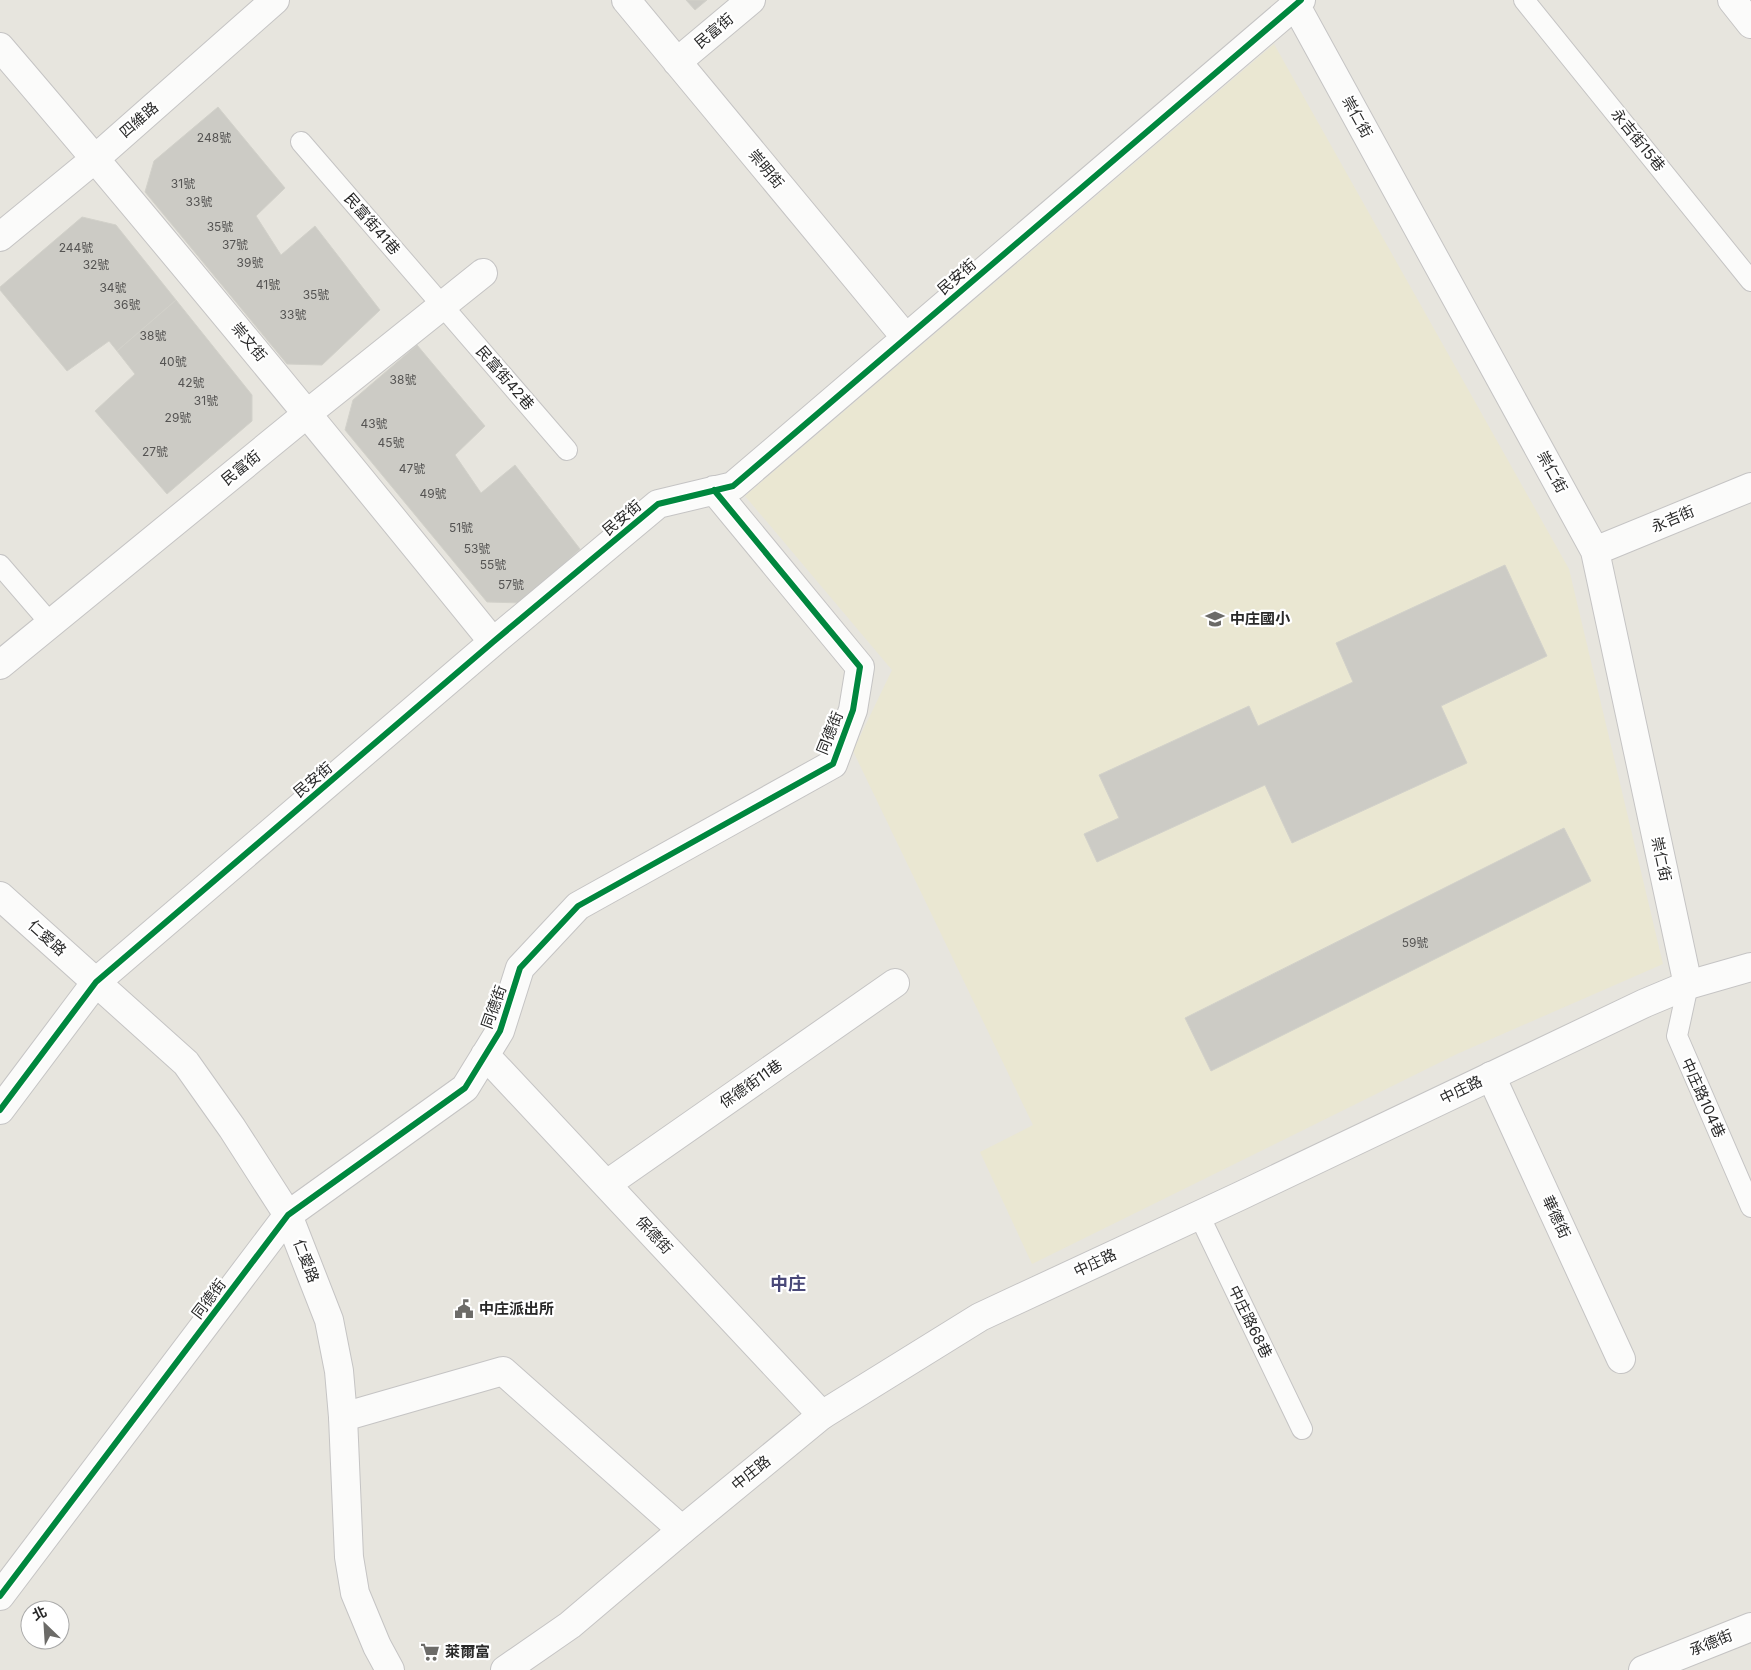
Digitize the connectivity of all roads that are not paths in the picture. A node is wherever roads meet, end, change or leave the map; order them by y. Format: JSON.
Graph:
{"nodes":[{"id":1,"x":275,"y":0,"type":"edge"},
{"id":2,"x":626,"y":0,"type":"edge"},
{"id":3,"x":751,"y":0,"type":"edge"},
{"id":4,"x":1524,"y":0,"type":"edge"},
{"id":5,"x":1732,"y":0,"type":"edge"},
{"id":6,"x":1298,"y":2,"type":"edge"},
{"id":7,"x":1751,"y":24,"type":"edge"},
{"id":8,"x":0,"y":47,"type":"edge"},
{"id":9,"x":677,"y":62,"type":"junction"},
{"id":10,"x":301,"y":142,"type":"dead end"},
{"id":11,"x":96,"y":158,"type":"junction"},
{"id":12,"x":0,"y":238,"type":"edge"},
{"id":13,"x":483,"y":273,"type":"dead end"},
{"id":14,"x":1751,"y":281,"type":"edge"},
{"id":15,"x":442,"y":306,"type":"junction"},
{"id":16,"x":906,"y":338,"type":"junction"},
{"id":17,"x":308,"y":413,"type":"junction"},
{"id":18,"x":567,"y":450,"type":"dead end"},
{"id":19,"x":1751,"y":487,"type":"edge"},
{"id":20,"x":714,"y":490,"type":"junction"},
{"id":21,"x":1595,"y":551,"type":"junction"},
{"id":22,"x":0,"y":565,"type":"edge"},
{"id":23,"x":50,"y":624,"type":"junction"},
{"id":24,"x":493,"y":642,"type":"junction"},
{"id":25,"x":0,"y":665,"type":"edge"},
{"id":26,"x":0,"y":896,"type":"edge"},
{"id":27,"x":1751,"y":967,"type":"edge"},
{"id":28,"x":96,"y":982,"type":"junction"},
{"id":29,"x":895,"y":983,"type":"dead end"},
{"id":30,"x":1688,"y":985,"type":"junction"},
{"id":31,"x":485,"y":1055,"type":"junction"},
{"id":32,"x":1491,"y":1076,"type":"junction"},
{"id":33,"x":0,"y":1110,"type":"edge"},
{"id":34,"x":607,"y":1184,"type":"junction"},
{"id":35,"x":1751,"y":1207,"type":"edge"},
{"id":36,"x":288,"y":1215,"type":"junction"},
{"id":37,"x":1199,"y":1215,"type":"junction"},
{"id":38,"x":1620,"y":1359,"type":"dead end"},
{"id":39,"x":822,"y":1415,"type":"junction"},
{"id":40,"x":343,"y":1417,"type":"junction"},
{"id":41,"x":1302,"y":1429,"type":"dead end"},
{"id":42,"x":682,"y":1530,"type":"junction"},
{"id":43,"x":0,"y":1596,"type":"edge"},
{"id":44,"x":1750,"y":1630,"type":"edge"},
{"id":45,"x":390,"y":1670,"type":"edge"},
{"id":46,"x":505,"y":1670,"type":"edge"},
{"id":47,"x":1643,"y":1670,"type":"edge"}],
"edges":[{"from":1,"to":11,"type":"street","name":"四維路"},
{"from":2,"to":9,"type":"street","name":"崇明街"},
{"from":3,"to":9,"type":"street","name":"民富街"},
{"from":4,"to":14,"type":"lane","name":"永吉街15巷"},
{"from":5,"to":7,"type":"street"},
{"from":6,"to":16,"type":"street","name":"民安街"},
{"from":6,"to":21,"type":"street","name":"崇仁街"},
{"from":8,"to":11,"type":"street","name":"崇文街"},
{"from":9,"to":16,"type":"street","name":"崇明街"},
{"from":10,"to":15,"type":"lane","name":"民富街41巷"},
{"from":11,"to":12,"type":"street","name":"四維路"},
{"from":11,"to":17,"type":"street","name":"崇文街"},
{"from":13,"to":15,"type":"street","name":"民富街"},
{"from":15,"to":17,"type":"street","name":"民富街"},
{"from":15,"to":18,"type":"lane","name":"民富街42巷"},
{"from":16,"to":20,"type":"street","name":"民安街"},
{"from":17,"to":23,"type":"street","name":"民富街"},
{"from":17,"to":24,"type":"street","name":"崇文街"},
{"from":19,"to":21,"type":"street","name":"永吉街"},
{"from":20,"to":24,"type":"street","name":"民安街"},
{"from":20,"to":31,"type":"street","name":"同德街"},
{"from":21,"to":30,"type":"street","name":"崇仁街"},
{"from":22,"to":23,"type":"lane"},
{"from":23,"to":25,"type":"street","name":"民富街"},
{"from":24,"to":28,"type":"street","name":"民安街"},
{"from":26,"to":28,"type":"street","name":"仁愛路"},
{"from":27,"to":30,"type":"street","name":"中庄路"},
{"from":28,"to":33,"type":"street","name":"民安街"},
{"from":28,"to":36,"type":"street","name":"仁愛路"},
{"from":29,"to":34,"type":"street","name":"保德街11巷"},
{"from":30,"to":32,"type":"street","name":"中庄路"},
{"from":30,"to":35,"type":"lane","name":"中庄路104巷"},
{"from":31,"to":34,"type":"street","name":"保德街"},
{"from":31,"to":36,"type":"street","name":"同德街"},
{"from":32,"to":37,"type":"street","name":"中庄路"},
{"from":32,"to":38,"type":"street","name":"華德街"},
{"from":34,"to":39,"type":"street","name":"保德街"},
{"from":36,"to":40,"type":"street","name":"仁愛路"},
{"from":36,"to":43,"type":"street","name":"同德街"},
{"from":37,"to":39,"type":"street","name":"中庄路"},
{"from":37,"to":41,"type":"lane","name":"中庄路68巷"},
{"from":39,"to":42,"type":"street","name":"中庄路"},
{"from":40,"to":42,"type":"street"},
{"from":40,"to":45,"type":"street","name":"仁愛路"},
{"from":42,"to":46,"type":"street","name":"中庄路"},
{"from":44,"to":47,"type":"street","name":"承德街"}]}
